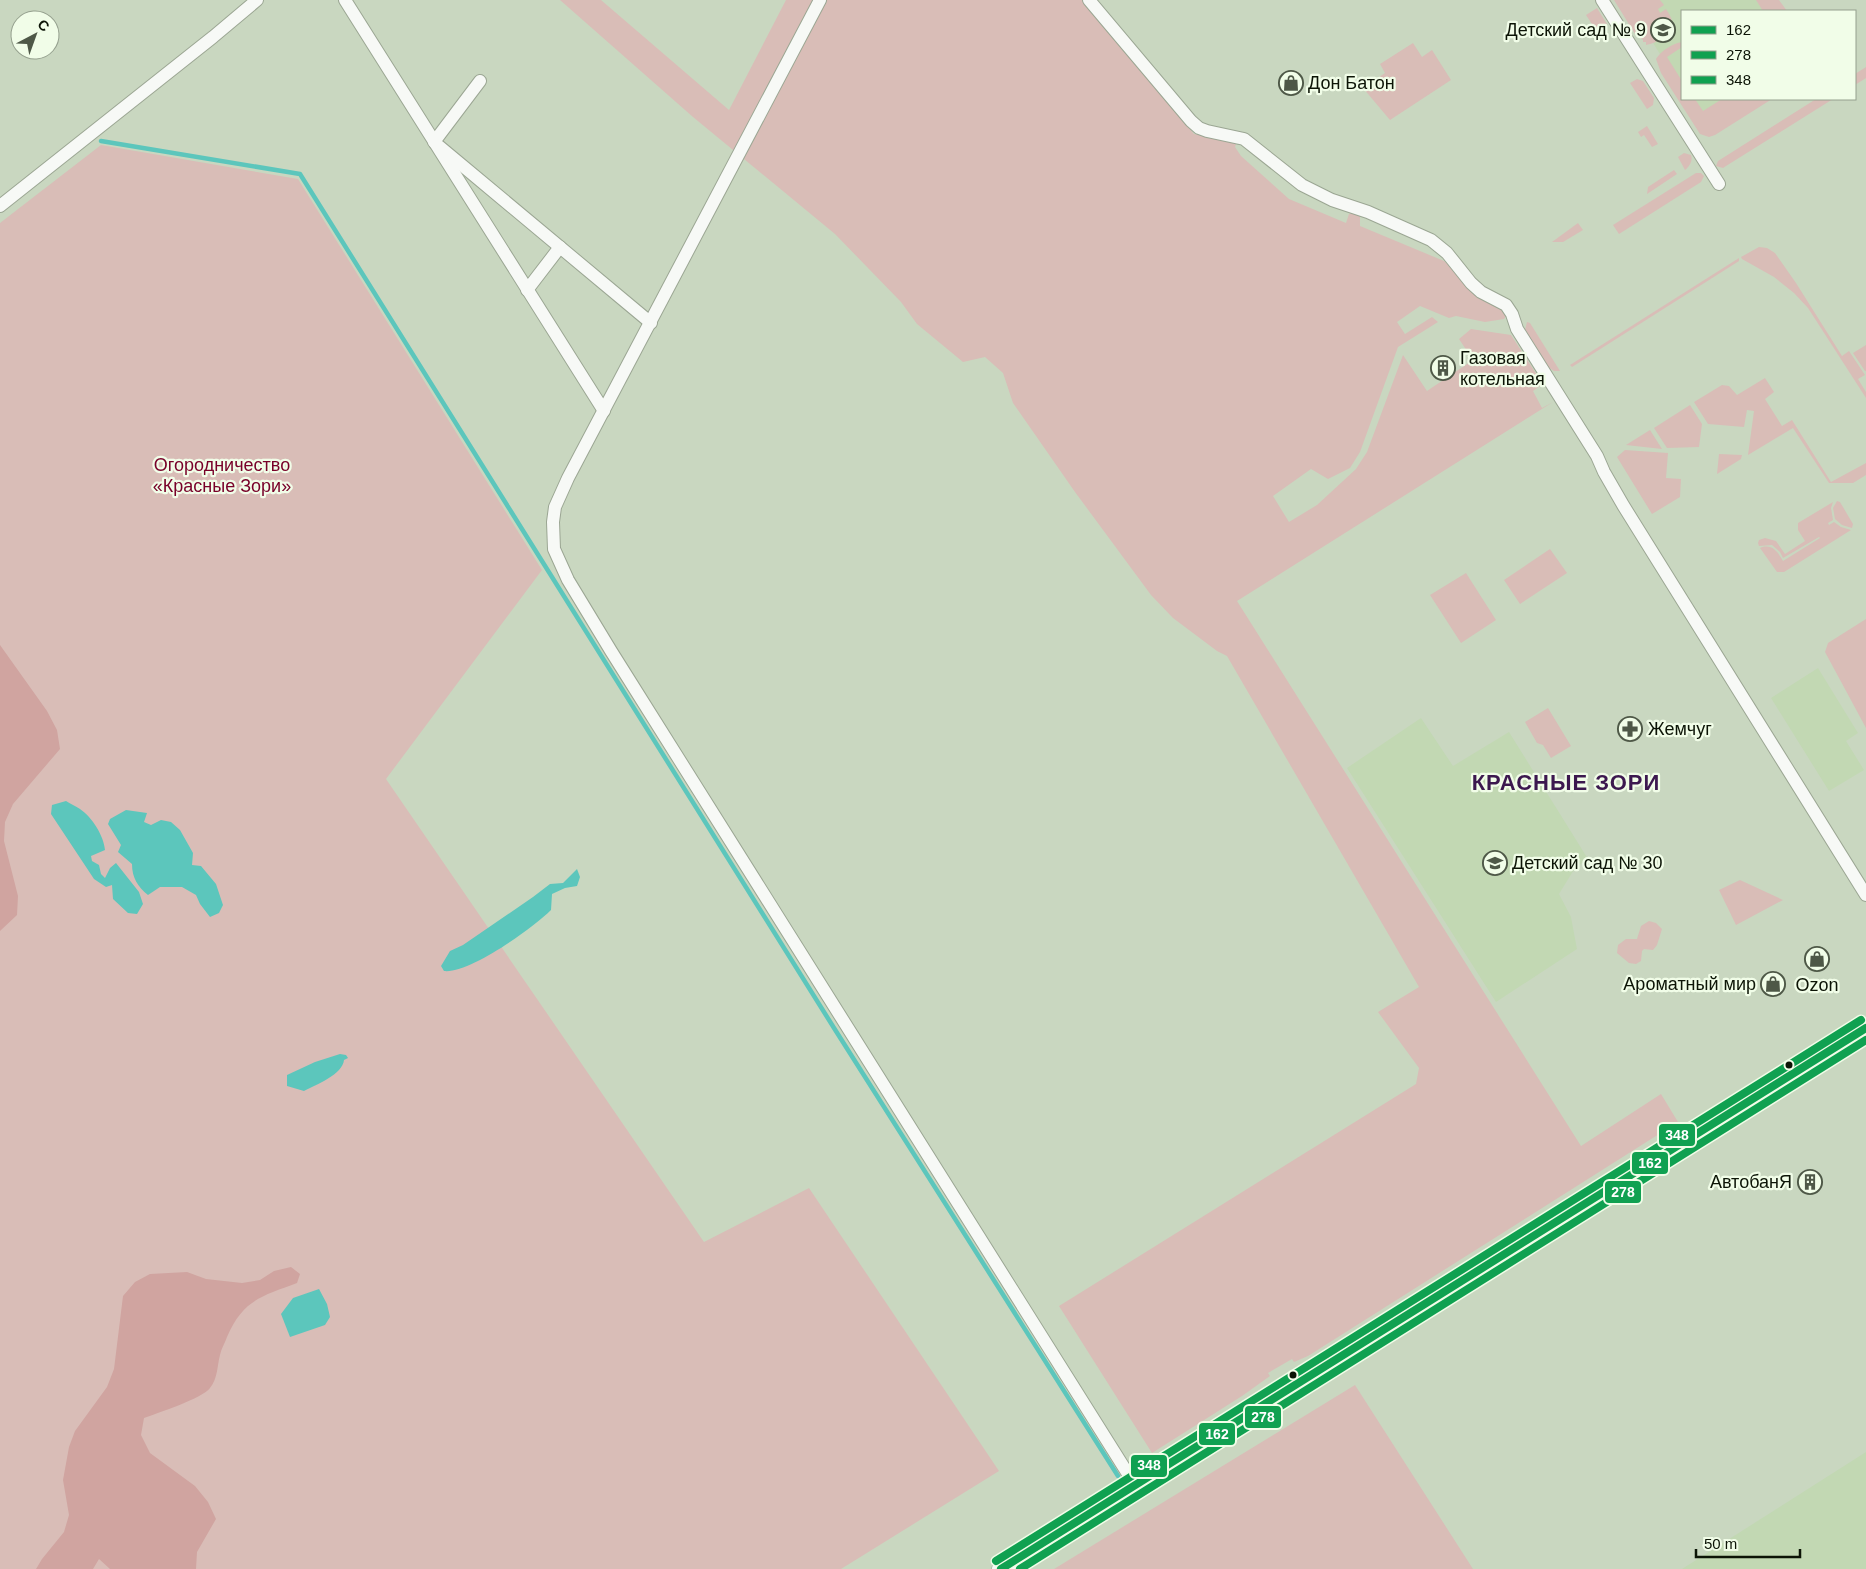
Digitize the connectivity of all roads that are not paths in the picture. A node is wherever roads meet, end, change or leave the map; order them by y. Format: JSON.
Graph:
{"nodes":[{"id":1,"x":257,"y":0,"type":"edge"},
{"id":2,"x":345,"y":0,"type":"edge"},
{"id":3,"x":820,"y":0,"type":"edge"},
{"id":4,"x":1089,"y":0,"type":"edge"},
{"id":5,"x":1602,"y":0,"type":"edge"},
{"id":6,"x":480,"y":81,"type":"dead end"},
{"id":7,"x":434,"y":142,"type":"junction"},
{"id":8,"x":1719,"y":184,"type":"dead end"},
{"id":9,"x":0,"y":206,"type":"edge"},
{"id":10,"x":560,"y":247,"type":"junction"},
{"id":11,"x":527,"y":290,"type":"junction"},
{"id":12,"x":650,"y":323,"type":"junction"},
{"id":13,"x":604,"y":410,"type":"junction"},
{"id":14,"x":1866,"y":894,"type":"edge"},
{"id":15,"x":1866,"y":1028,"type":"edge"},
{"id":16,"x":1134,"y":1485,"type":"junction"},
{"id":17,"x":1001,"y":1569,"type":"edge"}],
"edges":[{"from":1,"to":9,"type":"street"},
{"from":2,"to":7,"type":"street"},
{"from":3,"to":12,"type":"street"},
{"from":4,"to":14,"type":"street"},
{"from":5,"to":8,"type":"street"},
{"from":6,"to":7,"type":"street"},
{"from":7,"to":10,"type":"street"},
{"from":7,"to":11,"type":"street"},
{"from":10,"to":11,"type":"street"},
{"from":10,"to":12,"type":"street"},
{"from":11,"to":13,"type":"street"},
{"from":12,"to":13,"type":"street"},
{"from":13,"to":16,"type":"street"},
{"from":15,"to":16,"type":"main road"},
{"from":16,"to":17,"type":"main road"}]}
